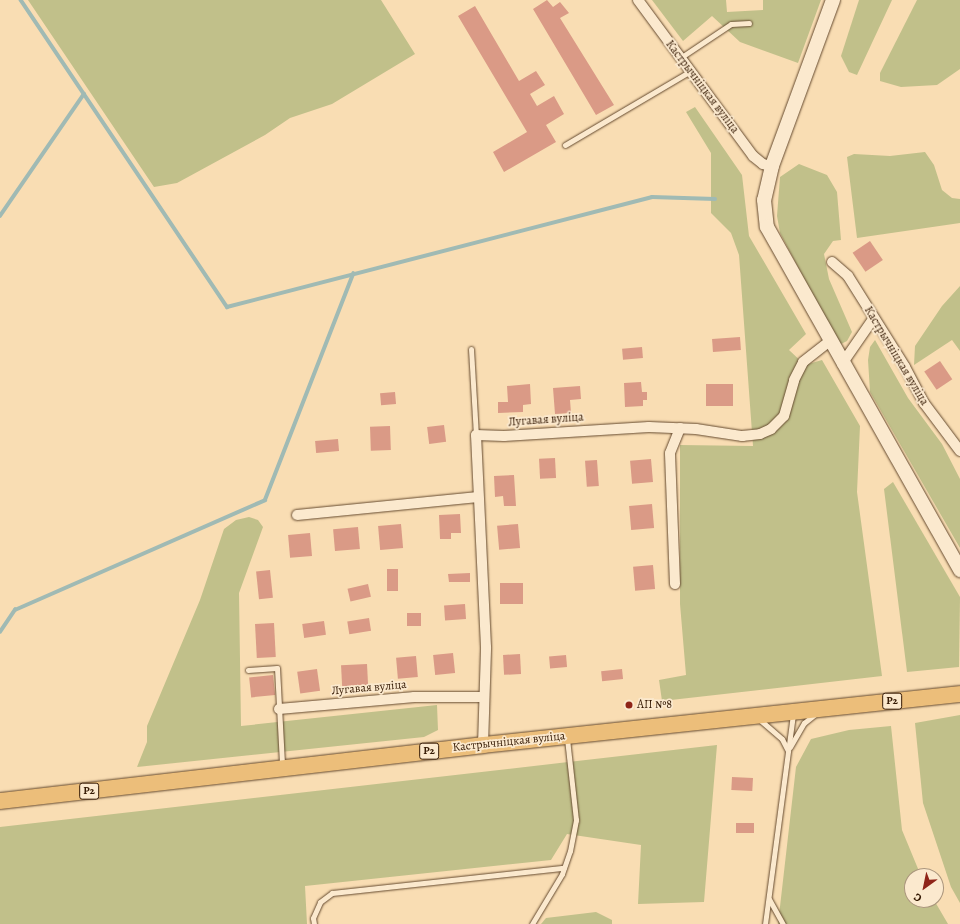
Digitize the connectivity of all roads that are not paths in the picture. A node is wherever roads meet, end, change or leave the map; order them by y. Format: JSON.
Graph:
{"nodes":[{"id":1,"x":638,"y":0,"type":"edge"},
{"id":2,"x":833,"y":0,"type":"edge"},
{"id":3,"x":749,"y":23,"type":"dead end"},
{"id":4,"x":680,"y":58,"type":"junction"},
{"id":5,"x":689,"y":72,"type":"junction"},
{"id":6,"x":565,"y":145,"type":"dead end"},
{"id":7,"x":772,"y":166,"type":"junction"},
{"id":8,"x":832,"y":262,"type":"dead end"},
{"id":9,"x":873,"y":319,"type":"junction"},
{"id":10,"x":829,"y":342,"type":"junction"},
{"id":11,"x":471,"y":349,"type":"dead end"},
{"id":12,"x":842,"y":364,"type":"junction"},
{"id":13,"x":680,"y":428,"type":"junction"},
{"id":14,"x":476,"y":435,"type":"junction"},
{"id":15,"x":960,"y":451,"type":"edge"},
{"id":16,"x":478,"y":497,"type":"junction"},
{"id":17,"x":297,"y":515,"type":"dead end"},
{"id":18,"x":960,"y":570,"type":"edge"},
{"id":19,"x":675,"y":584,"type":"dead end"},
{"id":20,"x":248,"y":670,"type":"dead end"},
{"id":21,"x":960,"y":694,"type":"edge"},
{"id":22,"x":484,"y":697,"type":"junction"},
{"id":23,"x":279,"y":708,"type":"junction"},
{"id":24,"x":823,"y":708,"type":"junction"},
{"id":25,"x":793,"y":712,"type":"junction"},
{"id":26,"x":754,"y":716,"type":"junction"},
{"id":27,"x":566,"y":736,"type":"junction"},
{"id":28,"x":483,"y":745,"type":"junction"},
{"id":29,"x":788,"y":752,"type":"junction"},
{"id":30,"x":282,"y":768,"type":"junction"},
{"id":31,"x":0,"y":801,"type":"edge"},
{"id":32,"x":564,"y":868,"type":"junction"},
{"id":33,"x":769,"y":899,"type":"junction"},
{"id":34,"x":314,"y":924,"type":"edge"},
{"id":35,"x":532,"y":924,"type":"edge"},
{"id":36,"x":765,"y":924,"type":"edge"},
{"id":37,"x":783,"y":924,"type":"edge"}],
"edges":[{"from":1,"to":4,"type":"street","name":"Кастрычніцкая вуліца"},
{"from":2,"to":7,"type":"street"},
{"from":3,"to":4,"type":"lane"},
{"from":4,"to":5,"type":"street","name":"Кастрычніцкая вуліца"},
{"from":5,"to":6,"type":"lane"},
{"from":5,"to":7,"type":"street","name":"Кастрычніцкая вуліца"},
{"from":7,"to":10,"type":"street"},
{"from":8,"to":9,"type":"street","name":"Кастрычніцкая вуліца"},
{"from":9,"to":12,"type":"street"},
{"from":9,"to":15,"type":"street","name":"Кастрычніцкая вуліца"},
{"from":10,"to":12,"type":"street"},
{"from":10,"to":13,"type":"street","name":"Лугавая вуліца"},
{"from":11,"to":14,"type":"lane"},
{"from":12,"to":18,"type":"street"},
{"from":13,"to":14,"type":"street","name":"Лугавая вуліца"},
{"from":13,"to":19,"type":"street"},
{"from":14,"to":16,"type":"street"},
{"from":16,"to":17,"type":"street"},
{"from":16,"to":22,"type":"street"},
{"from":20,"to":23,"type":"lane"},
{"from":21,"to":24,"type":"main road","number":"Р2"},
{"from":22,"to":23,"type":"street","name":"Лугавая вуліца"},
{"from":22,"to":28,"type":"street"},
{"from":23,"to":30,"type":"lane"},
{"from":24,"to":25,"type":"main road","number":"Р2"},
{"from":24,"to":29,"type":"lane"},
{"from":25,"to":26,"type":"main road","name":"Кастрычніцкая вуліца","number":"Р2"},
{"from":25,"to":29,"type":"lane"},
{"from":26,"to":27,"type":"main road","name":"Кастрычніцкая вуліца","number":"Р2"},
{"from":26,"to":29,"type":"lane"},
{"from":27,"to":28,"type":"main road","name":"Кастрычніцкая вуліца","number":"Р2"},
{"from":27,"to":32,"type":"lane"},
{"from":28,"to":30,"type":"main road","name":"Кастрычніцкая вуліца","number":"Р2"},
{"from":29,"to":33,"type":"lane"},
{"from":30,"to":31,"type":"main road","name":"Кастрычніцкая вуліца","number":"Р2"},
{"from":32,"to":34,"type":"lane"},
{"from":32,"to":35,"type":"lane"},
{"from":33,"to":36,"type":"lane"},
{"from":33,"to":37,"type":"lane"}]}
